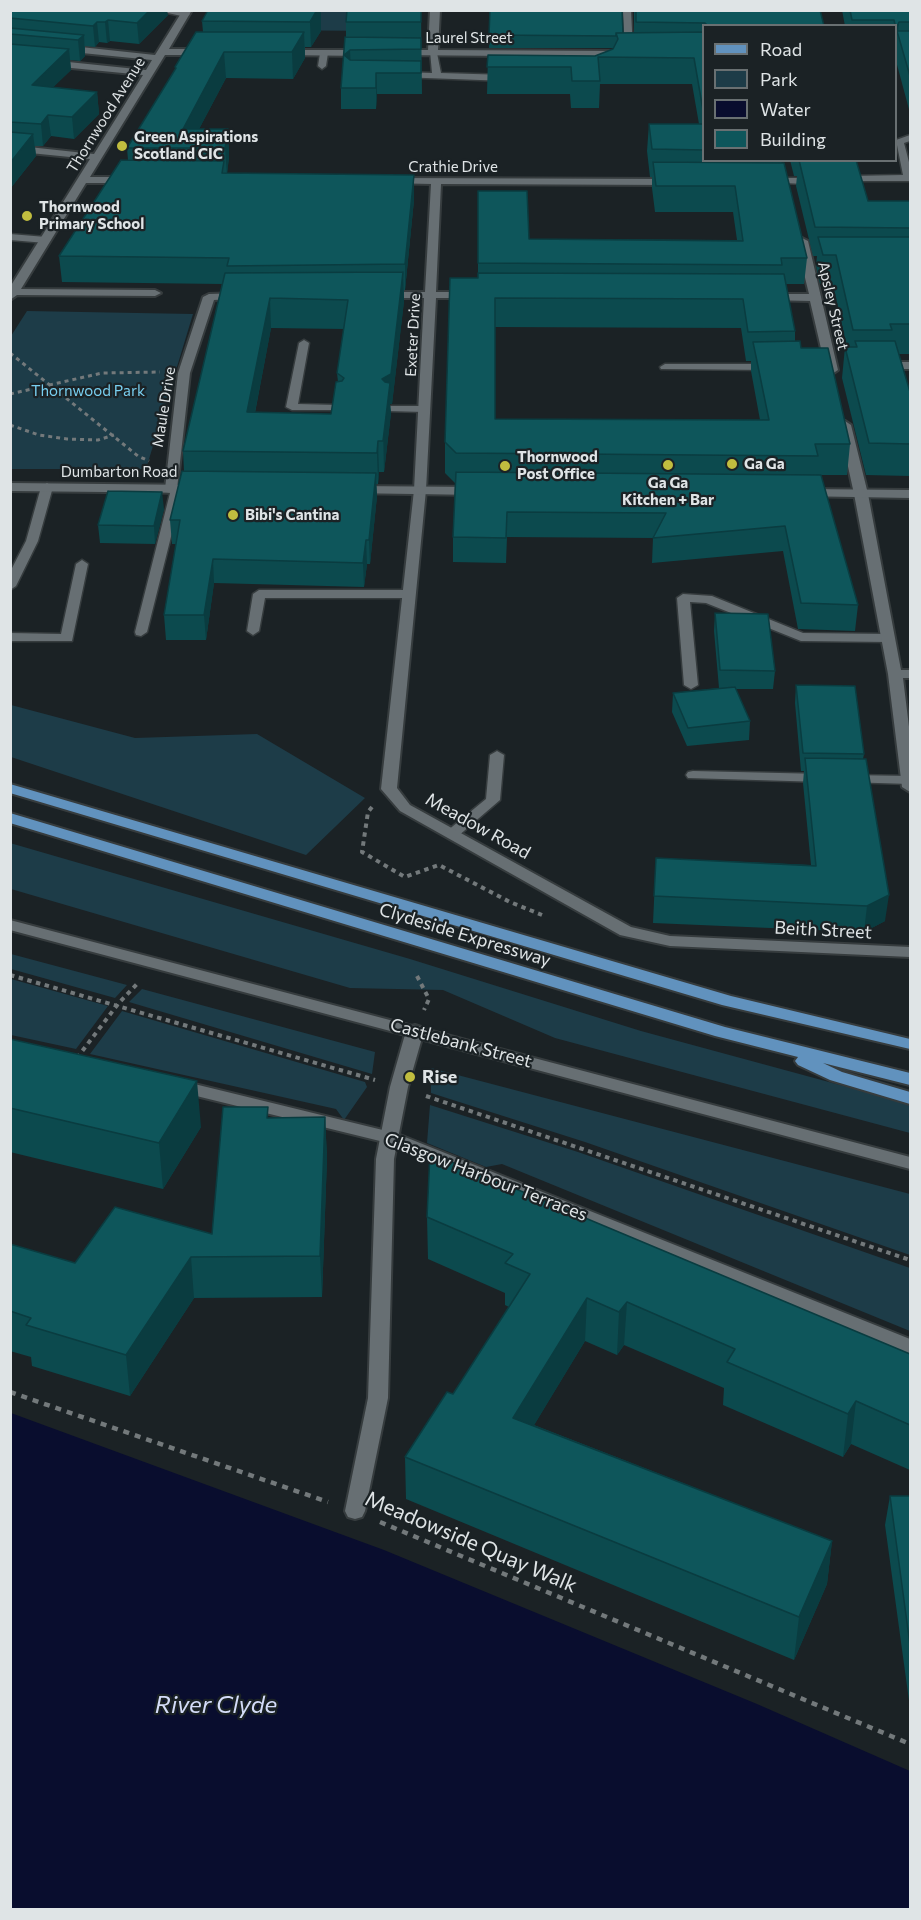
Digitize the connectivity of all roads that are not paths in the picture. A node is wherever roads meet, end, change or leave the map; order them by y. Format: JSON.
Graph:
{"nodes":[{"id":1,"x":158,"y":10,"type":"edge"},
{"id":2,"x":435,"y":10,"type":"edge"},
{"id":3,"x":627,"y":10,"type":"edge"},
{"id":4,"x":187,"y":12,"type":"edge"},
{"id":5,"x":56,"y":48,"type":"edge"},
{"id":6,"x":220,"y":52,"type":"edge"},
{"id":7,"x":267,"y":52,"type":"edge"},
{"id":8,"x":324,"y":53,"type":"junction"},
{"id":9,"x":434,"y":53,"type":"junction"},
{"id":10,"x":606,"y":54,"type":"junction"},
{"id":11,"x":634,"y":54,"type":"joint"},
{"id":12,"x":160,"y":55,"type":"junction"},
{"id":13,"x":10,"y":59,"type":"edge"},
{"id":14,"x":611,"y":64,"type":"edge"},
{"id":15,"x":322,"y":66,"type":"dead end"},
{"id":16,"x":149,"y":73,"type":"junction"},
{"id":17,"x":394,"y":75,"type":"edge"},
{"id":18,"x":436,"y":75,"type":"junction"},
{"id":19,"x":515,"y":78,"type":"edge"},
{"id":20,"x":910,"y":138,"type":"edge"},
{"id":21,"x":10,"y":148,"type":"edge"},
{"id":22,"x":97,"y":157,"type":"junction"},
{"id":23,"x":910,"y":178,"type":"edge"},
{"id":24,"x":850,"y":179,"type":"edge"},
{"id":25,"x":83,"y":180,"type":"junction"},
{"id":26,"x":142,"y":180,"type":"edge"},
{"id":27,"x":377,"y":181,"type":"edge"},
{"id":28,"x":803,"y":181,"type":"edge"},
{"id":29,"x":436,"y":182,"type":"junction"},
{"id":30,"x":682,"y":182,"type":"edge"},
{"id":31,"x":786,"y":182,"type":"edge"},
{"id":32,"x":799,"y":227,"type":"edge"},
{"id":33,"x":10,"y":237,"type":"edge"},
{"id":34,"x":46,"y":240,"type":"junction"},
{"id":35,"x":155,"y":293,"type":"dead end"},
{"id":36,"x":12,"y":294,"type":"edge"},
{"id":37,"x":430,"y":295,"type":"junction"},
{"id":38,"x":477,"y":295,"type":"edge"},
{"id":39,"x":255,"y":296,"type":"edge"},
{"id":40,"x":372,"y":296,"type":"edge"},
{"id":41,"x":757,"y":297,"type":"edge"},
{"id":42,"x":815,"y":298,"type":"junction"},
{"id":43,"x":304,"y":343,"type":"dead end"},
{"id":44,"x":865,"y":366,"type":"edge"},
{"id":45,"x":910,"y":366,"type":"edge"},
{"id":46,"x":665,"y":367,"type":"dead end"},
{"id":47,"x":784,"y":367,"type":"edge"},
{"id":48,"x":832,"y":369,"type":"edge"},
{"id":49,"x":338,"y":408,"type":"edge"},
{"id":50,"x":391,"y":409,"type":"edge"},
{"id":51,"x":424,"y":409,"type":"junction"},
{"id":52,"x":842,"y":411,"type":"edge"},
{"id":53,"x":10,"y":487,"type":"edge"},
{"id":54,"x":47,"y":488,"type":"junction"},
{"id":55,"x":174,"y":489,"type":"junction"},
{"id":56,"x":212,"y":489,"type":"edge"},
{"id":57,"x":339,"y":490,"type":"edge"},
{"id":58,"x":420,"y":490,"type":"junction"},
{"id":59,"x":488,"y":491,"type":"edge"},
{"id":60,"x":791,"y":493,"type":"edge"},
{"id":61,"x":861,"y":494,"type":"junction"},
{"id":62,"x":910,"y":494,"type":"edge"},
{"id":63,"x":82,"y":564,"type":"dead end"},
{"id":64,"x":10,"y":586,"type":"edge"},
{"id":65,"x":409,"y":594,"type":"junction"},
{"id":66,"x":253,"y":631,"type":"dead end"},
{"id":67,"x":141,"y":632,"type":"dead end"},
{"id":68,"x":10,"y":637,"type":"edge"},
{"id":69,"x":888,"y":638,"type":"junction"},
{"id":70,"x":895,"y":674,"type":"junction"},
{"id":71,"x":910,"y":674,"type":"edge"},
{"id":72,"x":691,"y":685,"type":"dead end"},
{"id":73,"x":497,"y":755,"type":"dead end"},
{"id":74,"x":693,"y":775,"type":"dead end"},
{"id":75,"x":10,"y":781,"type":"edge"},
{"id":76,"x":910,"y":783,"type":"edge"},
{"id":77,"x":10,"y":788,"type":"edge"},
{"id":78,"x":62,"y":804,"type":"junction"},
{"id":79,"x":10,"y":818,"type":"edge"},
{"id":80,"x":452,"y":834,"type":"junction"},
{"id":81,"x":10,"y":925,"type":"edge"},
{"id":82,"x":734,"y":945,"type":"joint"},
{"id":83,"x":910,"y":952,"type":"edge"},
{"id":84,"x":415,"y":1031,"type":"junction"},
{"id":85,"x":910,"y":1044,"type":"edge"},
{"id":86,"x":773,"y":1047,"type":"junction"},
{"id":87,"x":910,"y":1079,"type":"edge"},
{"id":88,"x":165,"y":1083,"type":"edge"},
{"id":89,"x":910,"y":1098,"type":"edge"},
{"id":90,"x":389,"y":1137,"type":"junction"},
{"id":91,"x":910,"y":1163,"type":"edge"},
{"id":92,"x":910,"y":1347,"type":"edge"},
{"id":93,"x":355,"y":1511,"type":"road end"}],
"edges":[{"from":1,"to":4,"type":"lane"},
{"from":2,"to":9,"type":"street"},
{"from":3,"to":11,"type":"lane"},
{"from":4,"to":12,"type":"street","name":"Thornwood Avenue"},
{"from":5,"to":12,"type":"street"},
{"from":6,"to":12,"type":"street"},
{"from":7,"to":8,"type":"street","name":"Laurel Street"},
{"from":8,"to":9,"type":"street","name":"Laurel Street"},
{"from":8,"to":15,"type":"lane"},
{"from":9,"to":10,"type":"street","name":"Laurel Street"},
{"from":9,"to":18,"type":"lane"},
{"from":10,"to":11,"type":"street","name":"Laurel Street"},
{"from":10,"to":14,"type":"lane"},
{"from":12,"to":16,"type":"street","name":"Thornwood Avenue"},
{"from":13,"to":16,"type":"street"},
{"from":16,"to":22,"type":"street","name":"Thornwood Avenue"},
{"from":17,"to":18,"type":"lane"},
{"from":18,"to":19,"type":"lane"},
{"from":20,"to":23,"type":"lane"},
{"from":21,"to":22,"type":"street"},
{"from":22,"to":25,"type":"street","name":"Thornwood Avenue"},
{"from":23,"to":24,"type":"lane"},
{"from":25,"to":26,"type":"street"},
{"from":25,"to":34,"type":"street","name":"Thornwood Avenue"},
{"from":27,"to":29,"type":"street","name":"Crathie Drive"},
{"from":28,"to":31,"type":"lane"},
{"from":29,"to":30,"type":"street","name":"Crathie Drive"},
{"from":29,"to":37,"type":"street","name":"Exeter Drive"},
{"from":32,"to":42,"type":"street","name":"Apsley Street"},
{"from":33,"to":34,"type":"lane"},
{"from":34,"to":36,"type":"street","name":"Thornwood Avenue"},
{"from":35,"to":36,"type":"street"},
{"from":37,"to":38,"type":"street"},
{"from":37,"to":40,"type":"street"},
{"from":37,"to":51,"type":"street","name":"Exeter Drive"},
{"from":39,"to":55,"type":"street","name":"Maule Drive"},
{"from":41,"to":42,"type":"street"},
{"from":42,"to":48,"type":"street","name":"Apsley Street"},
{"from":43,"to":49,"type":"lane"},
{"from":44,"to":45,"type":"street"},
{"from":46,"to":47,"type":"lane"},
{"from":50,"to":51,"type":"lane"},
{"from":51,"to":58,"type":"street","name":"Exeter Drive"},
{"from":52,"to":61,"type":"street"},
{"from":53,"to":54,"type":"street","name":"Dumbarton Road"},
{"from":54,"to":55,"type":"street","name":"Dumbarton Road"},
{"from":54,"to":64,"type":"lane"},
{"from":55,"to":56,"type":"street","name":"Dumbarton Road"},
{"from":55,"to":67,"type":"lane"},
{"from":57,"to":58,"type":"street"},
{"from":58,"to":59,"type":"street"},
{"from":58,"to":65,"type":"street"},
{"from":60,"to":61,"type":"street"},
{"from":61,"to":62,"type":"street"},
{"from":61,"to":69,"type":"street"},
{"from":63,"to":68,"type":"lane"},
{"from":65,"to":66,"type":"lane"},
{"from":65,"to":80,"type":"street","name":"Meadow Road"},
{"from":69,"to":70,"type":"street"},
{"from":69,"to":72,"type":"lane"},
{"from":70,"to":71,"type":"street"},
{"from":70,"to":76,"type":"street"},
{"from":73,"to":80,"type":"lane"},
{"from":74,"to":76,"type":"lane"},
{"from":75,"to":78,"type":"main road"},
{"from":77,"to":78,"type":"main road","name":"Clydeside Expressway"},
{"from":78,"to":85,"type":"main road","name":"Clydeside Expressway"},
{"from":79,"to":86,"type":"main road","name":"Clydeside Expressway"},
{"from":80,"to":82,"type":"street","name":"Meadow Road"},
{"from":81,"to":84,"type":"street","name":"Castlebank Street"},
{"from":82,"to":83,"type":"street","name":"Beith Street"},
{"from":84,"to":90,"type":"street"},
{"from":84,"to":91,"type":"street","name":"Castlebank Street"},
{"from":86,"to":87,"type":"main road","name":"Clydeside Expressway"},
{"from":86,"to":89,"type":"main road"},
{"from":88,"to":90,"type":"street","name":"Glasgow Harbour Terraces"},
{"from":90,"to":92,"type":"street","name":"Glasgow Harbour Terraces"},
{"from":90,"to":93,"type":"street"}]}
